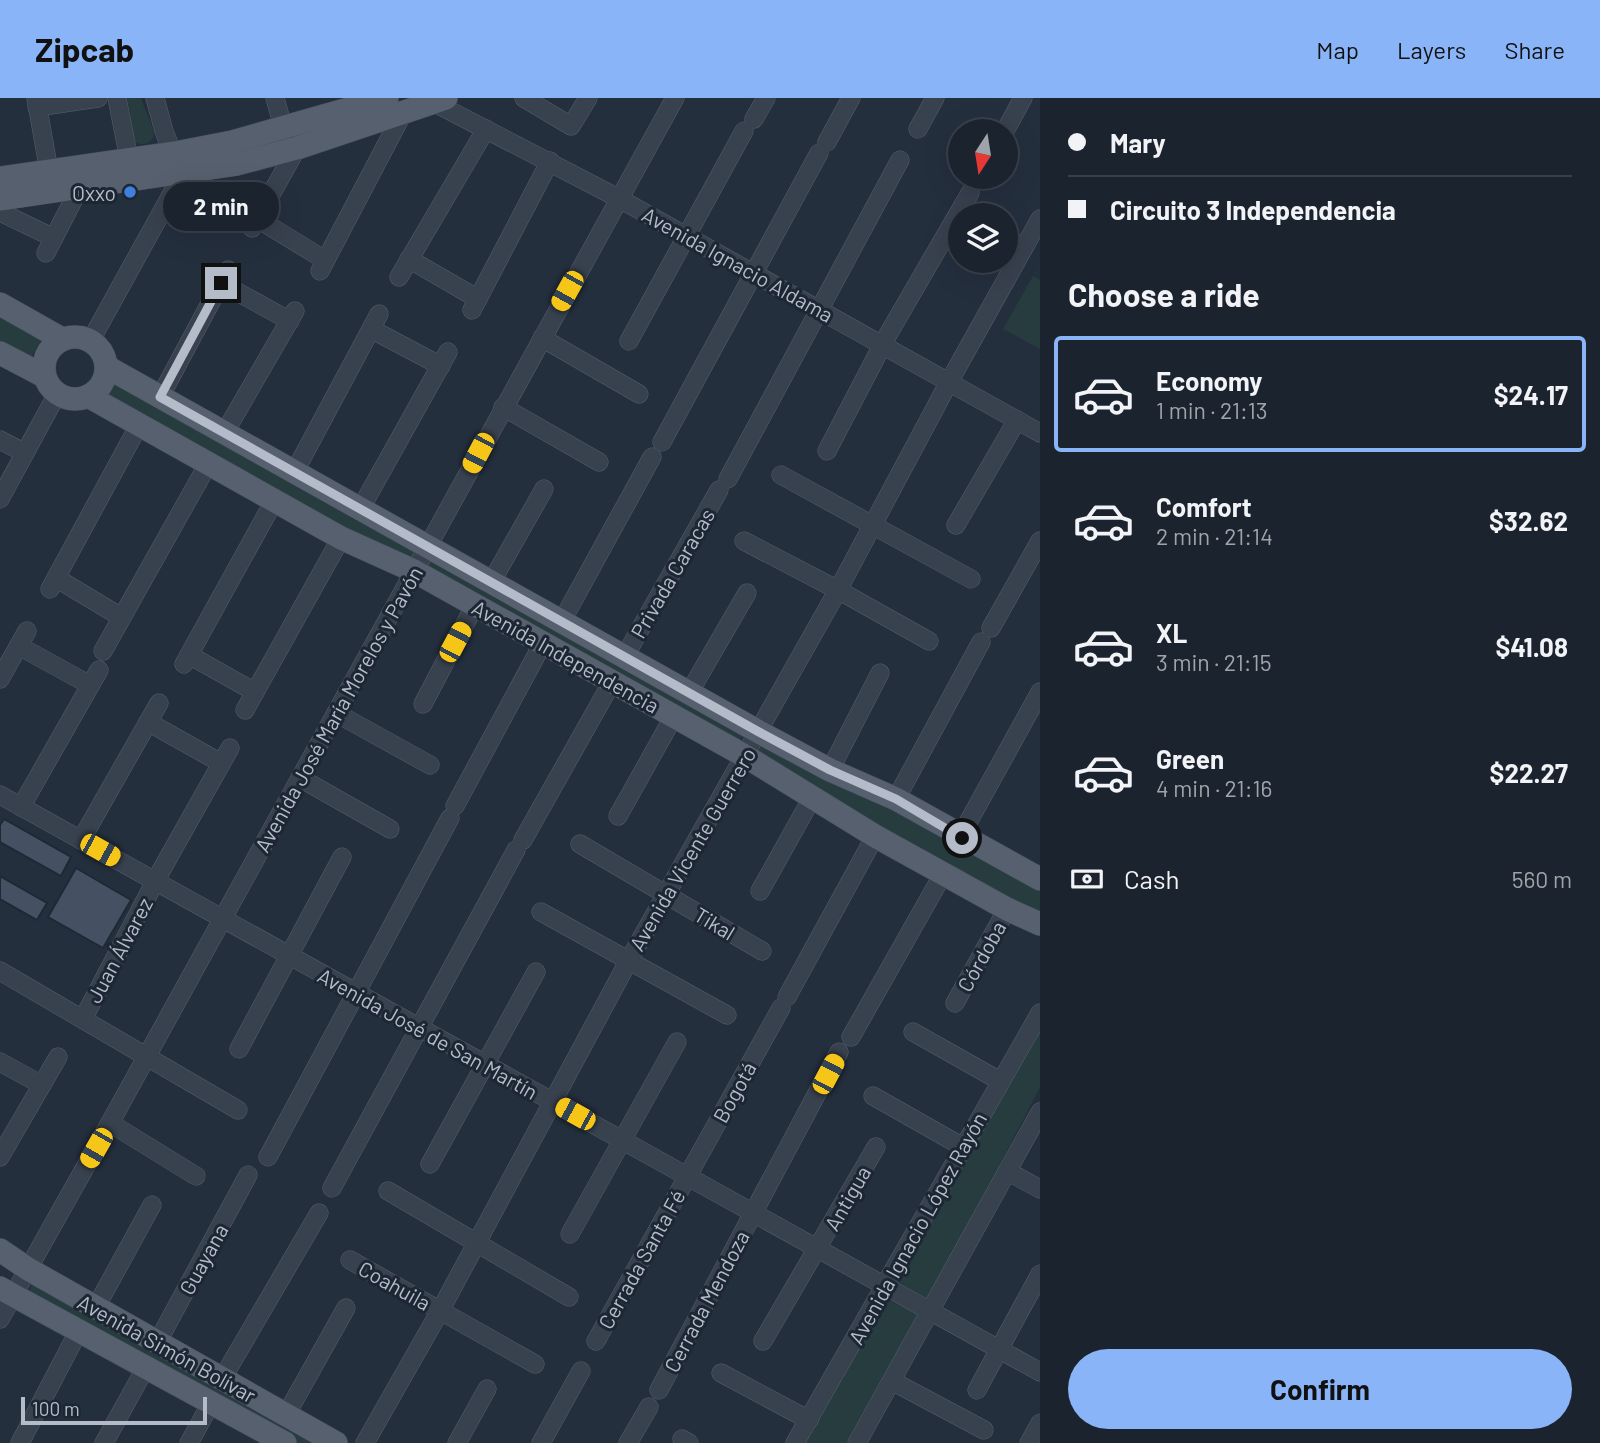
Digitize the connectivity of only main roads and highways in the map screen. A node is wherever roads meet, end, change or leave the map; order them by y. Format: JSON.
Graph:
{"nodes":[{"id":1,"x":437,"y":99,"type":"edge"},
{"id":2,"x":396,"y":104,"type":"edge"},
{"id":3,"x":176,"y":164,"type":"junction"},
{"id":4,"x":0,"y":178,"type":"edge"},
{"id":5,"x":0,"y":199,"type":"edge"},
{"id":6,"x":0,"y":304,"type":"edge"},
{"id":7,"x":62,"y":339,"type":"junction"},
{"id":8,"x":0,"y":353,"type":"edge"},
{"id":9,"x":107,"y":367,"type":"junction"},
{"id":10,"x":51,"y":385,"type":"junction"},
{"id":11,"x":88,"y":396,"type":"junction"},
{"id":12,"x":1040,"y":879,"type":"edge"},
{"id":13,"x":1040,"y":924,"type":"edge"},
{"id":14,"x":0,"y":1250,"type":"edge"},
{"id":15,"x":7,"y":1291,"type":"edge"},
{"id":16,"x":277,"y":1441,"type":"edge"},
{"id":17,"x":336,"y":1443,"type":"edge"}],
"edges":[{"from":1,"to":2,"type":"main road"},
{"from":2,"to":3,"type":"main road"},
{"from":2,"to":3,"type":"main road"},
{"from":3,"to":4,"type":"main road"},
{"from":3,"to":5,"type":"main road"},
{"from":6,"to":7,"type":"main road"},
{"from":7,"to":9,"type":"main road"},
{"from":7,"to":10,"type":"main road"},
{"from":8,"to":10,"type":"main road"},
{"from":9,"to":11,"type":"main road"},
{"from":9,"to":12,"type":"main road","name":"Avenida Independencia"},
{"from":10,"to":11,"type":"main road"},
{"from":11,"to":13,"type":"main road","name":"Avenida Independencia"},
{"from":14,"to":17,"type":"main road","name":"Avenida Simón Bolívar"},
{"from":15,"to":16,"type":"main road","name":"Avenida Simón Bolívar"}]}
